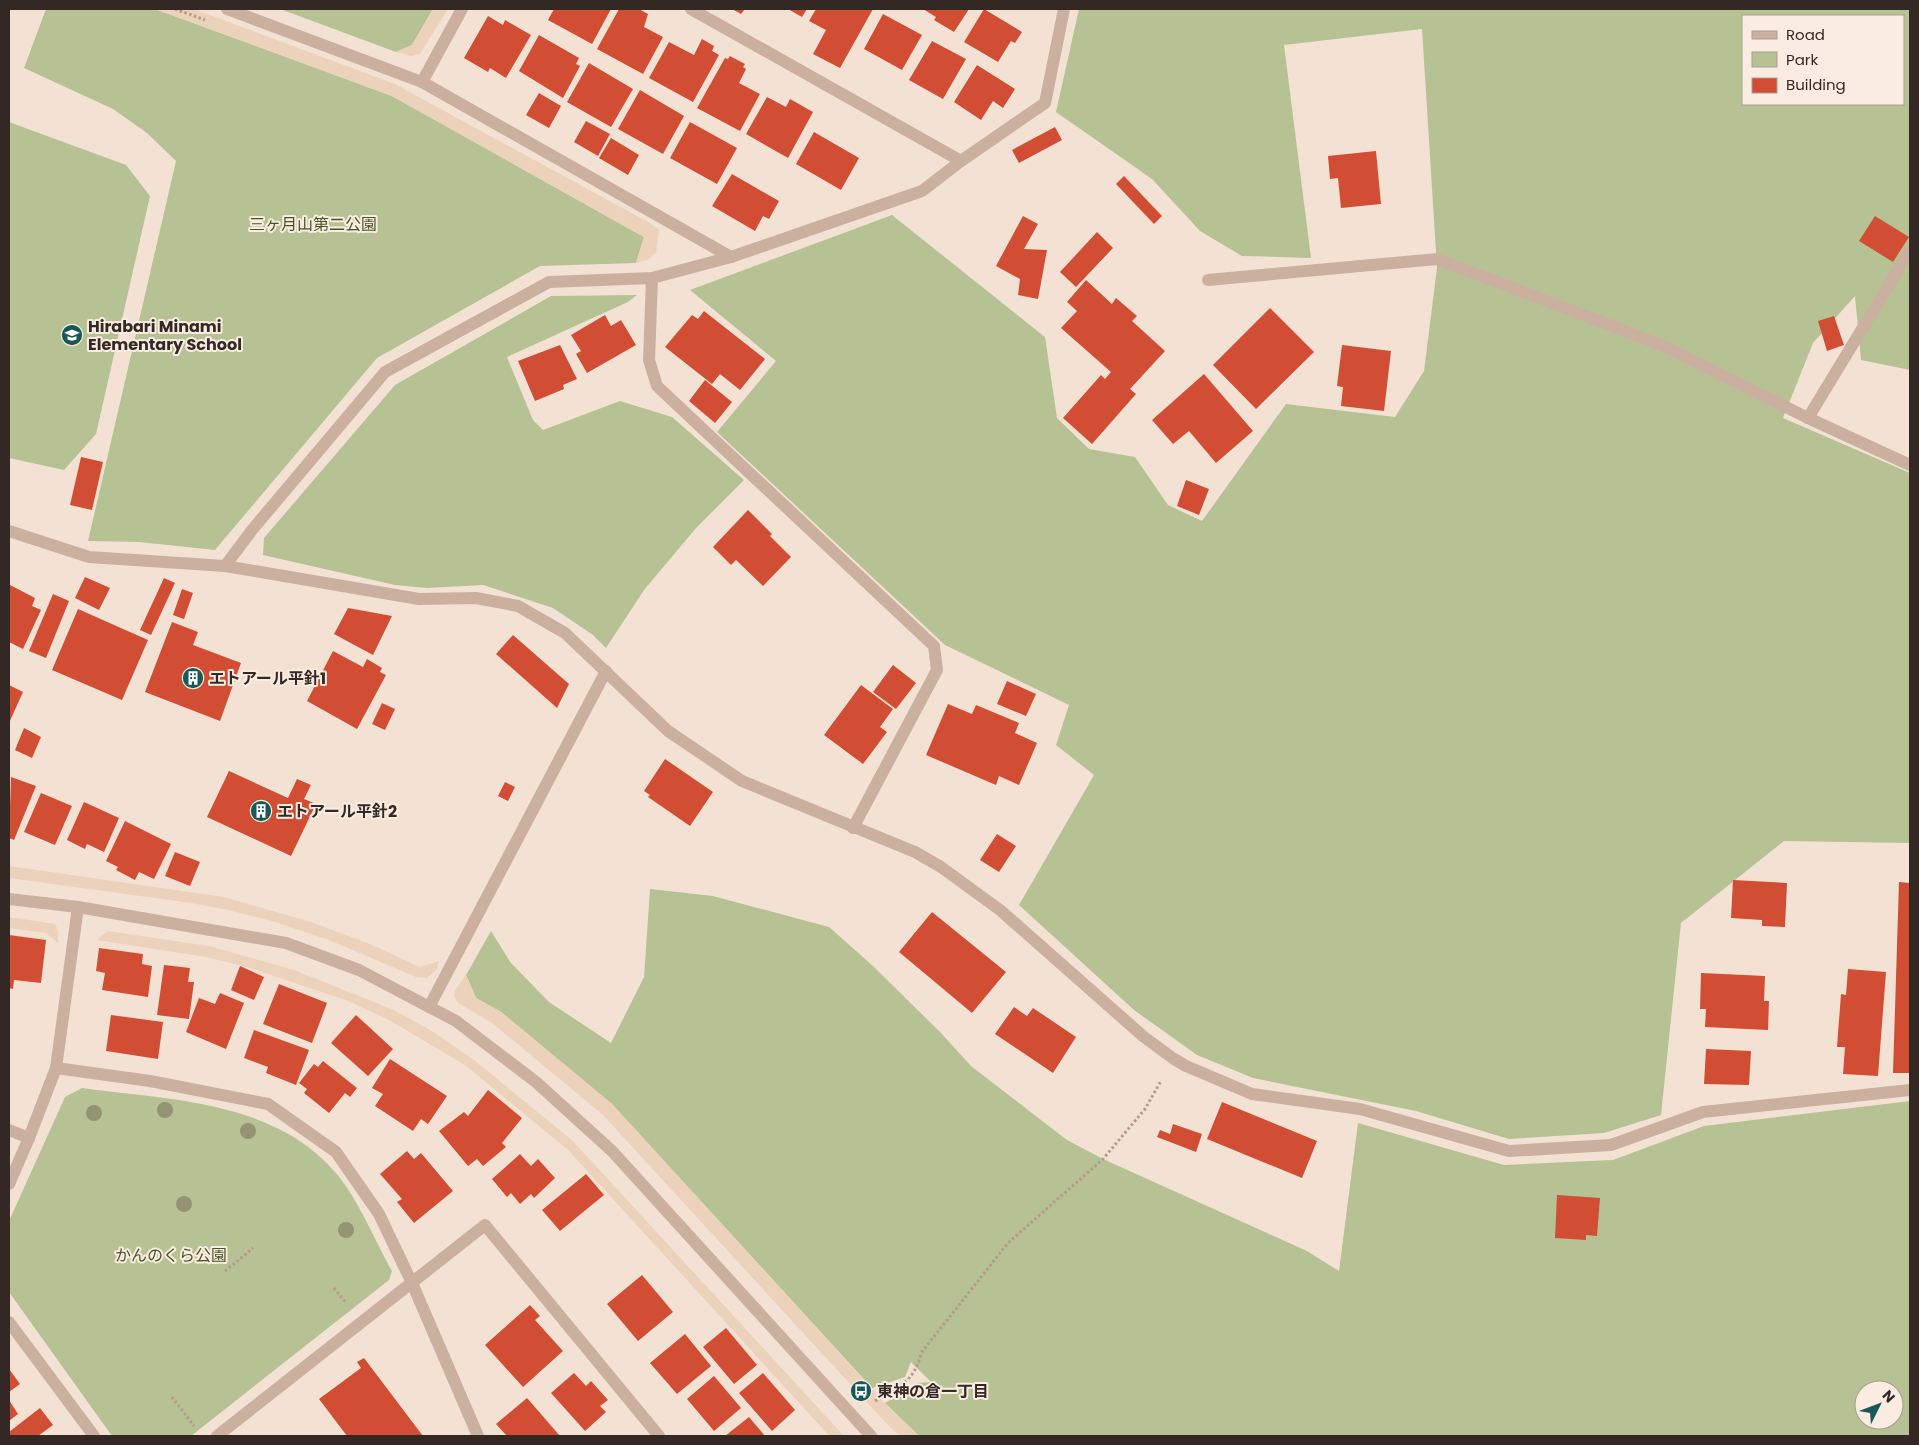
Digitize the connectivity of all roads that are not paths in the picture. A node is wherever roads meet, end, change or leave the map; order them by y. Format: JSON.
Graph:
{"nodes":[{"id":1,"x":227,"y":9,"type":"edge"},
{"id":2,"x":462,"y":9,"type":"edge"},
{"id":3,"x":691,"y":9,"type":"edge"},
{"id":4,"x":1064,"y":9,"type":"edge"},
{"id":5,"x":422,"y":82,"type":"junction"},
{"id":6,"x":961,"y":161,"type":"junction"},
{"id":7,"x":1910,"y":250,"type":"edge"},
{"id":8,"x":731,"y":257,"type":"junction"},
{"id":9,"x":652,"y":278,"type":"junction"},
{"id":10,"x":1208,"y":280,"type":"dead end"},
{"id":11,"x":1808,"y":418,"type":"junction"},
{"id":12,"x":1910,"y":465,"type":"edge"},
{"id":13,"x":9,"y":531,"type":"edge"},
{"id":14,"x":225,"y":566,"type":"junction"},
{"id":15,"x":606,"y":671,"type":"junction"},
{"id":16,"x":853,"y":828,"type":"junction"},
{"id":17,"x":9,"y":899,"type":"edge"},
{"id":18,"x":78,"y":907,"type":"junction"},
{"id":19,"x":429,"y":1007,"type":"junction"},
{"id":20,"x":56,"y":1068,"type":"junction"},
{"id":21,"x":1910,"y":1090,"type":"edge"},
{"id":22,"x":9,"y":1130,"type":"edge"},
{"id":23,"x":29,"y":1138,"type":"junction"},
{"id":24,"x":9,"y":1184,"type":"edge"},
{"id":25,"x":412,"y":1283,"type":"junction"},
{"id":26,"x":9,"y":1322,"type":"edge"},
{"id":27,"x":94,"y":1436,"type":"edge"},
{"id":28,"x":217,"y":1436,"type":"edge"},
{"id":29,"x":478,"y":1436,"type":"edge"},
{"id":30,"x":659,"y":1436,"type":"edge"},
{"id":31,"x":871,"y":1436,"type":"edge"}],
"edges":[{"from":1,"to":5,"type":"street"},
{"from":2,"to":5,"type":"street"},
{"from":3,"to":6,"type":"street"},
{"from":4,"to":6,"type":"street"},
{"from":5,"to":8,"type":"street"},
{"from":6,"to":8,"type":"street"},
{"from":7,"to":11,"type":"street"},
{"from":8,"to":9,"type":"street"},
{"from":9,"to":14,"type":"street"},
{"from":9,"to":16,"type":"street"},
{"from":10,"to":11,"type":"street"},
{"from":11,"to":12,"type":"street"},
{"from":13,"to":14,"type":"street"},
{"from":14,"to":15,"type":"street"},
{"from":15,"to":16,"type":"street"},
{"from":15,"to":19,"type":"street"},
{"from":16,"to":21,"type":"street"},
{"from":17,"to":18,"type":"street"},
{"from":18,"to":19,"type":"street"},
{"from":18,"to":20,"type":"street"},
{"from":19,"to":31,"type":"street"},
{"from":20,"to":23,"type":"street"},
{"from":20,"to":25,"type":"street"},
{"from":22,"to":23,"type":"street"},
{"from":23,"to":24,"type":"street"},
{"from":25,"to":28,"type":"street"},
{"from":25,"to":29,"type":"street"},
{"from":25,"to":30,"type":"street"},
{"from":26,"to":27,"type":"street"}]}
